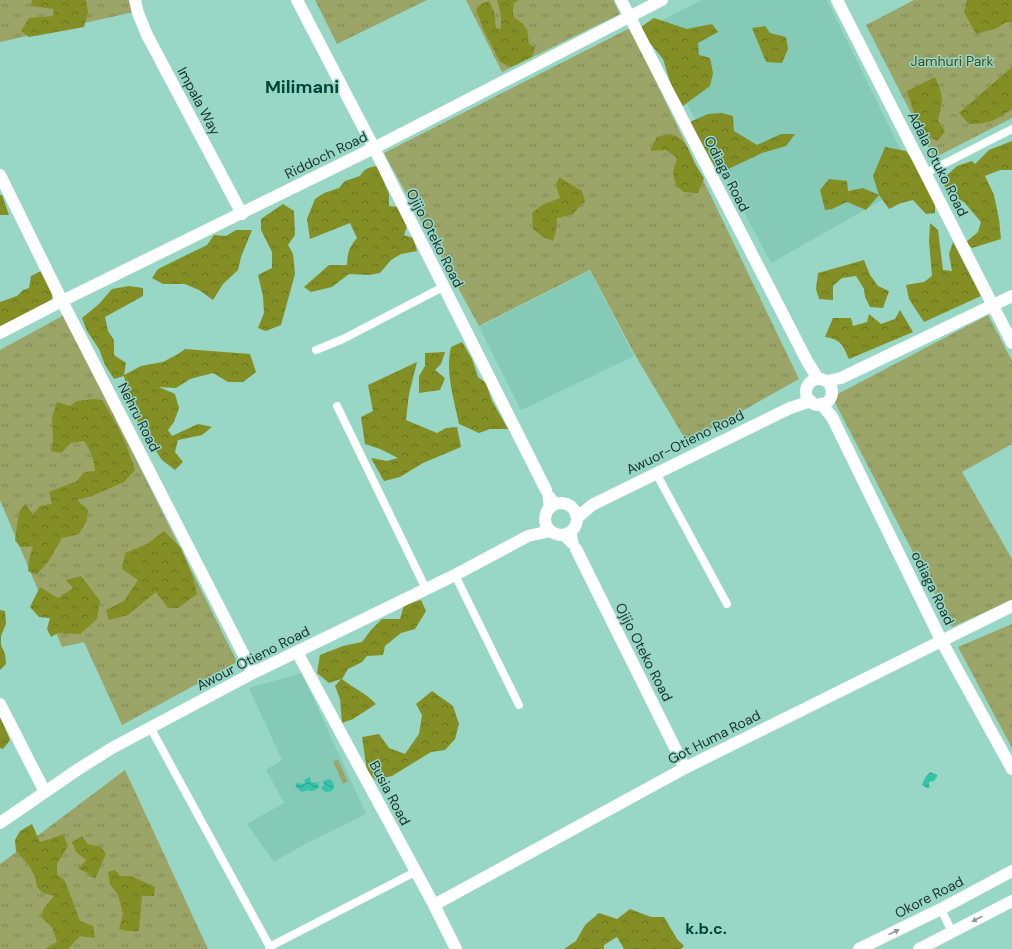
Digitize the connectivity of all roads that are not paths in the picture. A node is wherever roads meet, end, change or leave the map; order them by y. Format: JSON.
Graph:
{"nodes":[{"id":1,"x":135,"y":0,"type":"edge"},
{"id":2,"x":297,"y":0,"type":"edge"},
{"id":3,"x":621,"y":0,"type":"edge"},
{"id":4,"x":662,"y":0,"type":"edge"},
{"id":5,"x":837,"y":0,"type":"edge"},
{"id":6,"x":629,"y":16,"type":"junction"},
{"id":7,"x":1012,"y":129,"type":"edge"},
{"id":8,"x":374,"y":148,"type":"junction"},
{"id":9,"x":926,"y":173,"type":"junction"},
{"id":10,"x":0,"y":175,"type":"edge"},
{"id":11,"x":242,"y":214,"type":"junction"},
{"id":12,"x":443,"y":287,"type":"junction"},
{"id":13,"x":1012,"y":296,"type":"edge"},
{"id":14,"x":62,"y":301,"type":"junction"},
{"id":15,"x":993,"y":305,"type":"junction"},
{"id":16,"x":0,"y":333,"type":"edge"},
{"id":17,"x":1012,"y":342,"type":"edge"},
{"id":18,"x":316,"y":350,"type":"dead end"},
{"id":19,"x":820,"y":392,"type":"junction"},
{"id":20,"x":337,"y":406,"type":"dead end"},
{"id":21,"x":656,"y":472,"type":"junction"},
{"id":22,"x":546,"y":490,"type":"joint"},
{"id":23,"x":553,"y":506,"type":"junction"},
{"id":24,"x":574,"y":513,"type":"junction"},
{"id":25,"x":547,"y":526,"type":"junction"},
{"id":26,"x":567,"y":533,"type":"junction"},
{"id":27,"x":576,"y":549,"type":"joint"},
{"id":28,"x":455,"y":575,"type":"junction"},
{"id":29,"x":426,"y":589,"type":"junction"},
{"id":30,"x":727,"y":604,"type":"dead end"},
{"id":31,"x":1012,"y":606,"type":"edge"},
{"id":32,"x":942,"y":642,"type":"junction"},
{"id":33,"x":297,"y":652,"type":"junction"},
{"id":34,"x":253,"y":673,"type":"junction"},
{"id":35,"x":0,"y":704,"type":"edge"},
{"id":36,"x":519,"y":705,"type":"dead end"},
{"id":37,"x":150,"y":728,"type":"junction"},
{"id":38,"x":685,"y":768,"type":"junction"},
{"id":39,"x":1012,"y":770,"type":"edge"},
{"id":40,"x":45,"y":792,"type":"junction"},
{"id":41,"x":0,"y":823,"type":"edge"},
{"id":42,"x":415,"y":872,"type":"junction"},
{"id":43,"x":1012,"y":872,"type":"edge"},
{"id":44,"x":1012,"y":901,"type":"edge"},
{"id":45,"x":434,"y":905,"type":"junction"},
{"id":46,"x":941,"y":909,"type":"junction"},
{"id":47,"x":952,"y":932,"type":"junction"},
{"id":48,"x":270,"y":948,"type":"edge"},
{"id":49,"x":456,"y":949,"type":"edge"},
{"id":50,"x":859,"y":949,"type":"edge"},
{"id":51,"x":919,"y":949,"type":"edge"}],
"edges":[{"from":1,"to":11,"type":"street","name":"Impala Way"},
{"from":2,"to":8,"type":"street","name":"Ojijo Oteko Road"},
{"from":3,"to":6,"type":"street","name":"Odiaga Road"},
{"from":4,"to":6,"type":"street","name":"Riddoch Road"},
{"from":5,"to":9,"type":"street","name":"Adala Otuko Road"},
{"from":6,"to":8,"type":"street","name":"Riddoch Road"},
{"from":6,"to":19,"type":"street","name":"Odiaga Road"},
{"from":7,"to":9,"type":"street"},
{"from":8,"to":11,"type":"street","name":"Riddoch Road"},
{"from":8,"to":12,"type":"street","name":"Ojijo Oteko Road"},
{"from":9,"to":15,"type":"street","name":"Adala Otuko Road"},
{"from":10,"to":14,"type":"street","name":"Nehru Road"},
{"from":11,"to":14,"type":"street","name":"Riddoch Road"},
{"from":12,"to":18,"type":"street"},
{"from":12,"to":22,"type":"street","name":"Ojijo Oteko Road"},
{"from":13,"to":15,"type":"street"},
{"from":14,"to":16,"type":"street","name":"Riddoch Road"},
{"from":14,"to":34,"type":"street","name":"Nehru Road"},
{"from":15,"to":17,"type":"street","name":"Adala Otuko Road"},
{"from":15,"to":19,"type":"street"},
{"from":19,"to":21,"type":"street","name":"Awuor-Otieno Road"},
{"from":19,"to":32,"type":"street","name":"odiaga Road"},
{"from":20,"to":29,"type":"street"},
{"from":21,"to":24,"type":"street","name":"Awuor-Otieno Road"},
{"from":21,"to":30,"type":"street"},
{"from":22,"to":23,"type":"street","name":"Ojijo Oteko Road"},
{"from":23,"to":24,"type":"street","name":"Awuor-Otieno Road"},
{"from":23,"to":25,"type":"street"},
{"from":24,"to":26,"type":"street"},
{"from":25,"to":26,"type":"street"},
{"from":25,"to":28,"type":"street","name":"Awour Otieno Road"},
{"from":26,"to":27,"type":"street","name":"Ojijo Oteko Road"},
{"from":27,"to":38,"type":"street","name":"Ojijo Oteko Road"},
{"from":28,"to":29,"type":"street","name":"Awour Otieno Road"},
{"from":28,"to":36,"type":"street"},
{"from":29,"to":33,"type":"street","name":"Awour Otieno Road"},
{"from":31,"to":32,"type":"street","name":"Got Huma Road"},
{"from":32,"to":38,"type":"street","name":"Got Huma Road"},
{"from":32,"to":39,"type":"street","name":"odiaga Road"},
{"from":33,"to":34,"type":"street","name":"Awour Otieno Road"},
{"from":33,"to":42,"type":"street","name":"Busia Road"},
{"from":34,"to":37,"type":"street","name":"Awour Otieno Road"},
{"from":35,"to":40,"type":"street"},
{"from":37,"to":40,"type":"street","name":"Awour Otieno Road"},
{"from":37,"to":48,"type":"street"},
{"from":38,"to":45,"type":"street","name":"Got Huma Road"},
{"from":40,"to":41,"type":"street","name":"Awour Otieno Road"},
{"from":42,"to":45,"type":"street","name":"Busia Road"},
{"from":42,"to":48,"type":"street"},
{"from":43,"to":46,"type":"street","name":"Okore Road"},
{"from":44,"to":47,"type":"street","one_way":true},
{"from":45,"to":49,"type":"street","name":"Busia Road"},
{"from":46,"to":47,"type":"street"},
{"from":50,"to":46,"type":"street","name":"Okore Road","one_way":true},
{"from":47,"to":51,"type":"street"}]}
